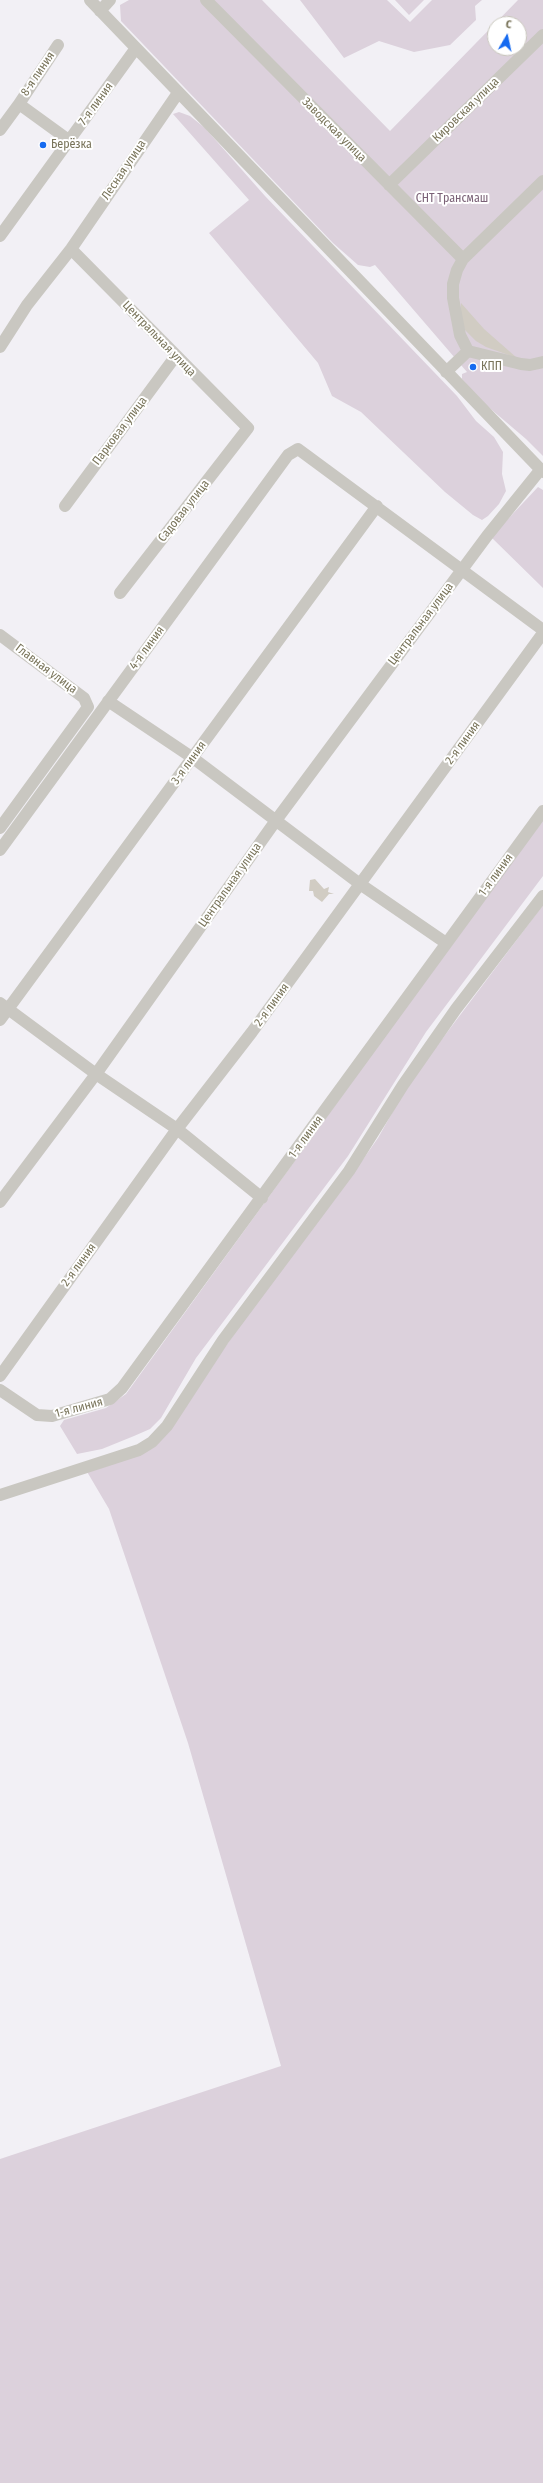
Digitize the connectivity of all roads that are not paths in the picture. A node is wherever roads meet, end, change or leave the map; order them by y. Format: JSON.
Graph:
{"nodes":[{"id":1,"x":90,"y":0,"type":"edge"},
{"id":2,"x":110,"y":0,"type":"edge"},
{"id":3,"x":206,"y":0,"type":"edge"},
{"id":4,"x":100,"y":11,"type":"junction"},
{"id":5,"x":543,"y":35,"type":"edge"},
{"id":6,"x":58,"y":45,"type":"dead end"},
{"id":7,"x":136,"y":48,"type":"junction"},
{"id":8,"x":178,"y":93,"type":"junction"},
{"id":9,"x":19,"y":104,"type":"junction"},
{"id":10,"x":0,"y":130,"type":"edge"},
{"id":11,"x":70,"y":141,"type":"junction"},
{"id":12,"x":543,"y":181,"type":"edge"},
{"id":13,"x":389,"y":185,"type":"junction"},
{"id":14,"x":0,"y":236,"type":"edge"},
{"id":15,"x":71,"y":249,"type":"junction"},
{"id":16,"x":463,"y":259,"type":"junction"},
{"id":17,"x":0,"y":347,"type":"edge"},
{"id":18,"x":468,"y":351,"type":"junction"},
{"id":19,"x":175,"y":357,"type":"junction"},
{"id":20,"x":543,"y":362,"type":"edge"},
{"id":21,"x":446,"y":372,"type":"junction"},
{"id":22,"x":248,"y":428,"type":"joint"},
{"id":23,"x":542,"y":470,"type":"edge"},
{"id":24,"x":65,"y":506,"type":"dead end"},
{"id":25,"x":377,"y":506,"type":"junction"},
{"id":26,"x":461,"y":570,"type":"junction"},
{"id":27,"x":120,"y":593,"type":"dead end"},
{"id":28,"x":543,"y":630,"type":"edge"},
{"id":29,"x":543,"y":633,"type":"edge"},
{"id":30,"x":2,"y":640,"type":"edge"},
{"id":31,"x":108,"y":701,"type":"junction"},
{"id":32,"x":193,"y":758,"type":"junction"},
{"id":33,"x":543,"y":811,"type":"edge"},
{"id":34,"x":277,"y":819,"type":"junction"},
{"id":35,"x":0,"y":828,"type":"edge"},
{"id":36,"x":0,"y":850,"type":"edge"},
{"id":37,"x":360,"y":884,"type":"junction"},
{"id":38,"x":543,"y":896,"type":"edge"},
{"id":39,"x":446,"y":943,"type":"junction"},
{"id":40,"x":4,"y":1006,"type":"edge"},
{"id":41,"x":0,"y":1020,"type":"edge"},
{"id":42,"x":96,"y":1074,"type":"junction"},
{"id":43,"x":177,"y":1129,"type":"junction"},
{"id":44,"x":262,"y":1198,"type":"junction"},
{"id":45,"x":0,"y":1202,"type":"edge"},
{"id":46,"x":0,"y":1376,"type":"edge"},
{"id":47,"x":0,"y":1390,"type":"edge"},
{"id":48,"x":0,"y":1495,"type":"edge"}],
"edges":[{"from":1,"to":4,"type":"street"},
{"from":2,"to":4,"type":"street"},
{"from":3,"to":13,"type":"street","name":"Заводская улица"},
{"from":4,"to":7,"type":"street"},
{"from":5,"to":13,"type":"street","name":"Кировская улица"},
{"from":6,"to":9,"type":"street","name":"8-я линия"},
{"from":7,"to":8,"type":"street"},
{"from":7,"to":11,"type":"street","name":"7-я линия"},
{"from":8,"to":15,"type":"street","name":"Лесная улица"},
{"from":8,"to":21,"type":"street"},
{"from":9,"to":10,"type":"street","name":"8-я линия"},
{"from":9,"to":11,"type":"street","name":"8-я линия"},
{"from":11,"to":14,"type":"street","name":"7-я линия"},
{"from":12,"to":16,"type":"street"},
{"from":13,"to":16,"type":"street","name":"Заводская улица"},
{"from":15,"to":17,"type":"street","name":"Лесная улица"},
{"from":15,"to":19,"type":"street","name":"Центральная улица"},
{"from":16,"to":18,"type":"street"},
{"from":18,"to":20,"type":"street"},
{"from":18,"to":21,"type":"street"},
{"from":19,"to":22,"type":"street","name":"Центральная улица"},
{"from":19,"to":24,"type":"street","name":"Парковая улица"},
{"from":21,"to":23,"type":"street"},
{"from":22,"to":27,"type":"street","name":"Садовая улица"},
{"from":23,"to":26,"type":"street","name":"Центральная улица"},
{"from":25,"to":26,"type":"street"},
{"from":25,"to":31,"type":"street","name":"4-я линия"},
{"from":25,"to":32,"type":"street","name":"3-я линия"},
{"from":26,"to":28,"type":"street"},
{"from":26,"to":34,"type":"street","name":"Центральная улица"},
{"from":29,"to":37,"type":"street","name":"2-я линия"},
{"from":30,"to":35,"type":"street","name":"Главная улица"},
{"from":31,"to":32,"type":"street"},
{"from":31,"to":36,"type":"street","name":"4-я линия"},
{"from":32,"to":34,"type":"street"},
{"from":32,"to":40,"type":"street","name":"3-я линия"},
{"from":33,"to":39,"type":"street","name":"1-я линия"},
{"from":34,"to":37,"type":"street"},
{"from":34,"to":42,"type":"street","name":"Центральная улица"},
{"from":37,"to":39,"type":"street"},
{"from":37,"to":43,"type":"street","name":"2-я линия"},
{"from":38,"to":48,"type":"street"},
{"from":39,"to":44,"type":"street","name":"1-я линия"},
{"from":40,"to":41,"type":"street","name":"3-я линия"},
{"from":40,"to":42,"type":"street"},
{"from":42,"to":43,"type":"street"},
{"from":42,"to":45,"type":"street","name":"Центральная улица"},
{"from":43,"to":44,"type":"street"},
{"from":43,"to":46,"type":"street","name":"2-я линия"},
{"from":44,"to":47,"type":"street","name":"1-я линия"}]}
